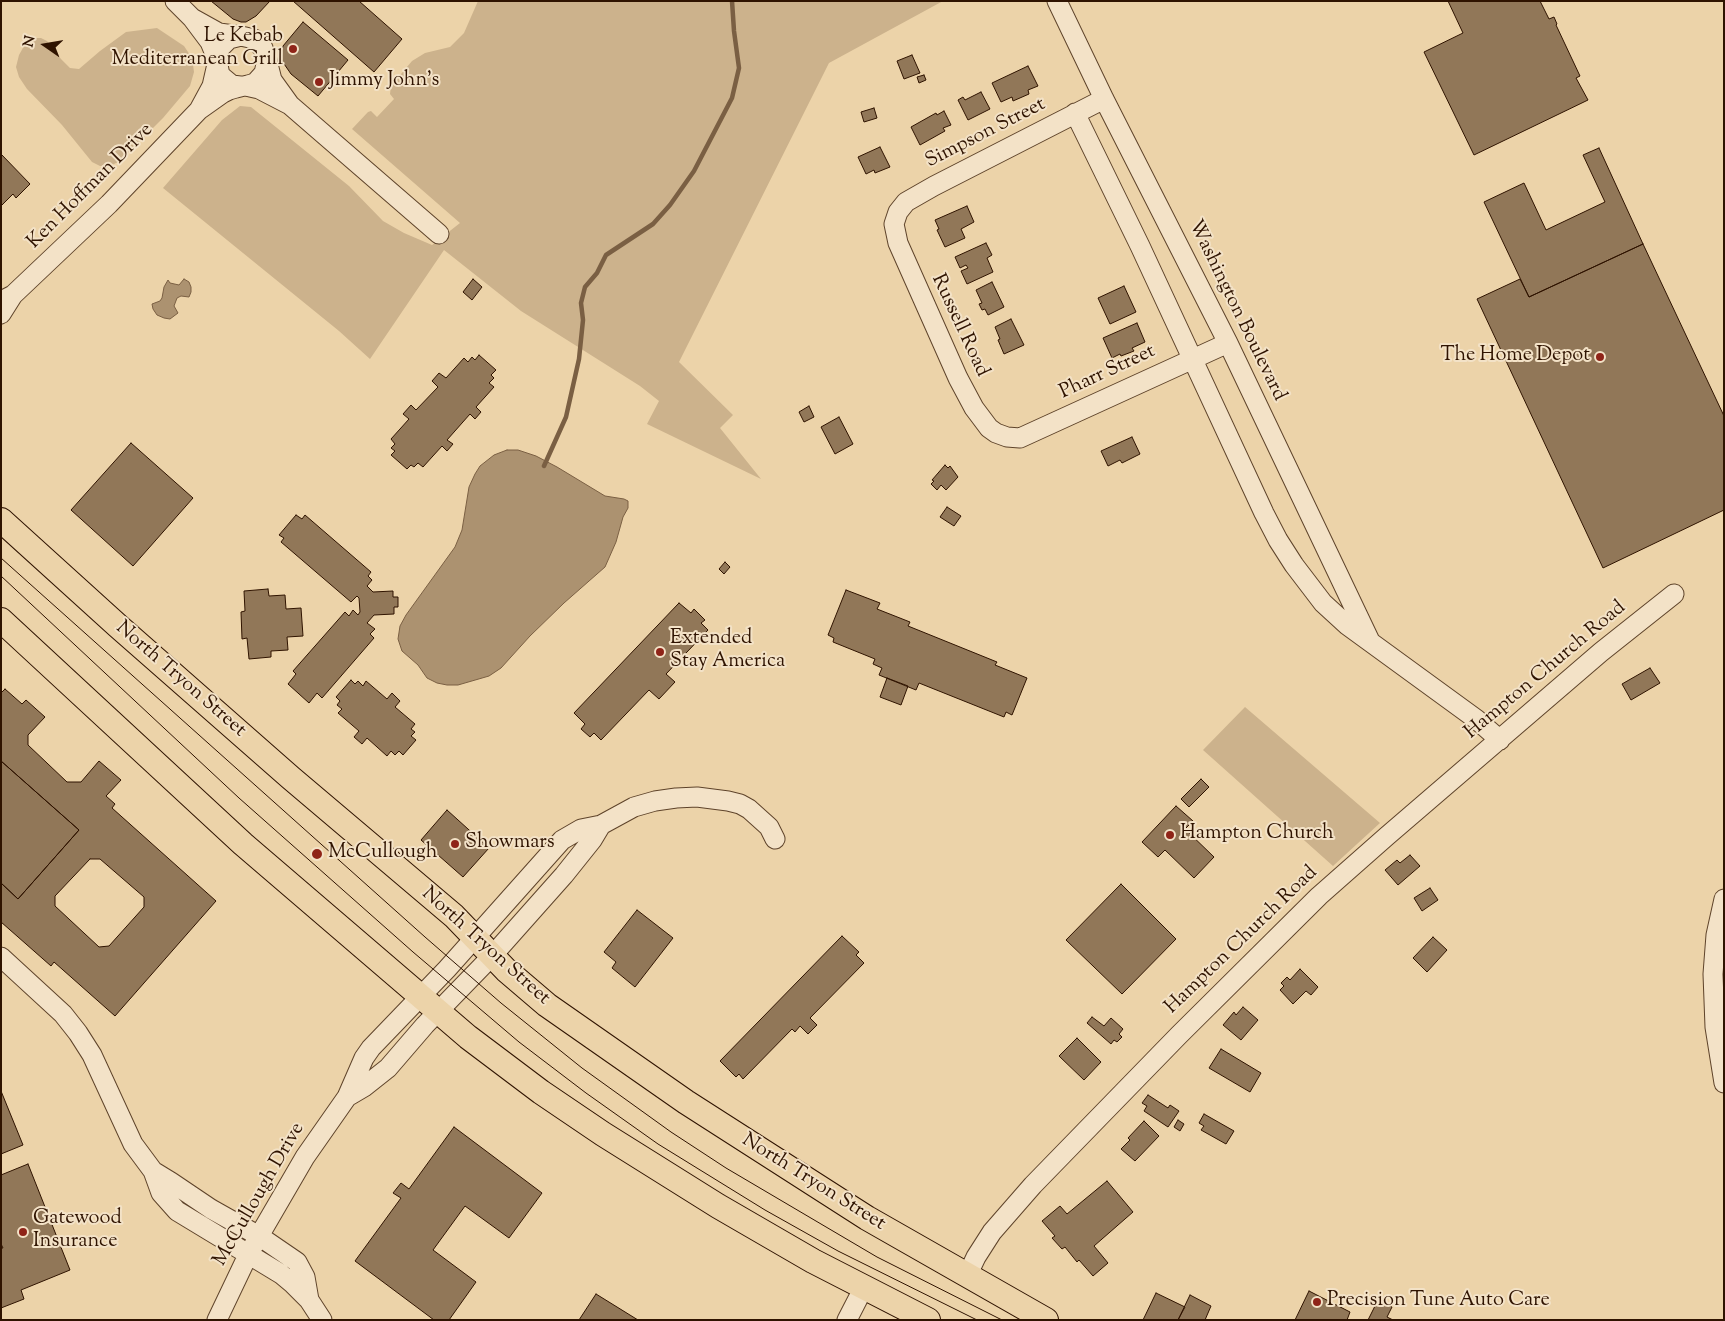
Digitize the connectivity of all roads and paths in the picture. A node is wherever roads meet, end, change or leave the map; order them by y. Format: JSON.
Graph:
{"nodes":[{"id":1,"x":175,"y":1,"type":"edge"},
{"id":2,"x":1057,"y":1,"type":"edge"},
{"id":3,"x":192,"y":18,"type":"junction"},
{"id":4,"x":241,"y":36,"type":"junction"},
{"id":5,"x":267,"y":60,"type":"junction"},
{"id":6,"x":217,"y":64,"type":"junction"},
{"id":7,"x":244,"y":86,"type":"junction"},
{"id":8,"x":1104,"y":99,"type":"junction"},
{"id":9,"x":290,"y":105,"type":"junction"},
{"id":10,"x":199,"y":110,"type":"junction"},
{"id":11,"x":1076,"y":113,"type":"junction"},
{"id":12,"x":896,"y":218,"type":"joint"},
{"id":13,"x":439,"y":234,"type":"dead end"},
{"id":14,"x":7,"y":298,"type":"edge"},
{"id":15,"x":1,"y":314,"type":"edge"},
{"id":16,"x":1228,"y":343,"type":"junction"},
{"id":17,"x":1192,"y":359,"type":"junction"},
{"id":18,"x":1007,"y":437,"type":"joint"},
{"id":19,"x":1,"y":520,"type":"edge"},
{"id":20,"x":1674,"y":594,"type":"dead end"},
{"id":21,"x":1,"y":620,"type":"edge"},
{"id":22,"x":1370,"y":642,"type":"junction"},
{"id":23,"x":1500,"y":740,"type":"junction"},
{"id":24,"x":601,"y":825,"type":"junction"},
{"id":25,"x":775,"y":838,"type":"dead end"},
{"id":26,"x":1724,"y":899,"type":"edge"},
{"id":27,"x":474,"y":937,"type":"junction"},
{"id":28,"x":492,"y":956,"type":"junction"},
{"id":29,"x":1,"y":957,"type":"edge"},
{"id":30,"x":420,"y":996,"type":"junction"},
{"id":31,"x":438,"y":1011,"type":"junction"},
{"id":32,"x":1724,"y":1083,"type":"edge"},
{"id":33,"x":347,"y":1097,"type":"junction"},
{"id":34,"x":153,"y":1171,"type":"junction"},
{"id":35,"x":259,"y":1236,"type":"junction"},
{"id":36,"x":248,"y":1255,"type":"junction"},
{"id":37,"x":967,"y":1276,"type":"junction"},
{"id":38,"x":864,"y":1287,"type":"junction"},
{"id":39,"x":310,"y":1300,"type":"junction"},
{"id":40,"x":217,"y":1320,"type":"edge"},
{"id":41,"x":322,"y":1320,"type":"edge"},
{"id":42,"x":847,"y":1320,"type":"edge"},
{"id":43,"x":928,"y":1320,"type":"edge"},
{"id":44,"x":1046,"y":1320,"type":"edge"}],
"edges":[{"from":1,"to":3,"type":"street"},
{"from":2,"to":8,"type":"street","name":"Washington Boulevard"},
{"from":3,"to":4,"type":"street"},
{"from":3,"to":6,"type":"street"},
{"from":4,"to":5,"type":"street"},
{"from":4,"to":6,"type":"street"},
{"from":5,"to":7,"type":"street"},
{"from":5,"to":9,"type":"street"},
{"from":6,"to":7,"type":"street"},
{"from":6,"to":10,"type":"street","name":"Ken Hoffman Drive"},
{"from":7,"to":9,"type":"street"},
{"from":7,"to":10,"type":"street","name":"Ken Hoffman Drive"},
{"from":8,"to":11,"type":"street","name":"Simpson Street"},
{"from":8,"to":16,"type":"street","name":"Washington Boulevard"},
{"from":9,"to":13,"type":"street"},
{"from":10,"to":14,"type":"street","name":"Ken Hoffman Drive"},
{"from":11,"to":12,"type":"street","name":"Simpson Street"},
{"from":11,"to":17,"type":"street","name":"Washington Boulevard"},
{"from":12,"to":18,"type":"street","name":"Russell Road"},
{"from":14,"to":15,"type":"street","name":"Ken Hoffman Drive"},
{"from":16,"to":17,"type":"street","name":"Pharr Street"},
{"from":16,"to":22,"type":"street","name":"Washington Boulevard"},
{"from":17,"to":18,"type":"street","name":"Pharr Street"},
{"from":17,"to":22,"type":"street","name":"Washington Boulevard"},
{"from":19,"to":27,"type":"main road","name":"North Tryon Street"},
{"from":20,"to":23,"type":"street","name":"Hampton Church Road"},
{"from":21,"to":30,"type":"main road"},
{"from":22,"to":23,"type":"street","name":"Washington Boulevard"},
{"from":23,"to":37,"type":"street","name":"Hampton Church Road"},
{"from":24,"to":25,"type":"street"},
{"from":24,"to":27,"type":"street","name":"McCullough Drive"},
{"from":24,"to":28,"type":"street","name":"McCullough Drive"},
{"from":26,"to":32,"type":"street"},
{"from":27,"to":28,"type":"main road","name":"North Tryon Street"},
{"from":27,"to":30,"type":"street","name":"McCullough Drive"},
{"from":28,"to":31,"type":"street","name":"McCullough Drive"},
{"from":28,"to":37,"type":"main road","name":"North Tryon Street"},
{"from":29,"to":34,"type":"street"},
{"from":30,"to":31,"type":"main road"},
{"from":30,"to":33,"type":"street","name":"McCullough Drive"},
{"from":31,"to":33,"type":"street","name":"McCullough Drive"},
{"from":31,"to":38,"type":"main road"},
{"from":33,"to":35,"type":"street","name":"McCullough Drive"},
{"from":34,"to":35,"type":"street"},
{"from":34,"to":36,"type":"street"},
{"from":35,"to":36,"type":"street","name":"McCullough Drive"},
{"from":35,"to":39,"type":"street"},
{"from":36,"to":39,"type":"street"},
{"from":36,"to":40,"type":"street","name":"McCullough Drive"},
{"from":37,"to":44,"type":"main road","name":"North Tryon Street"},
{"from":38,"to":42,"type":"street"},
{"from":38,"to":43,"type":"main road"},
{"from":39,"to":41,"type":"street"}]}
